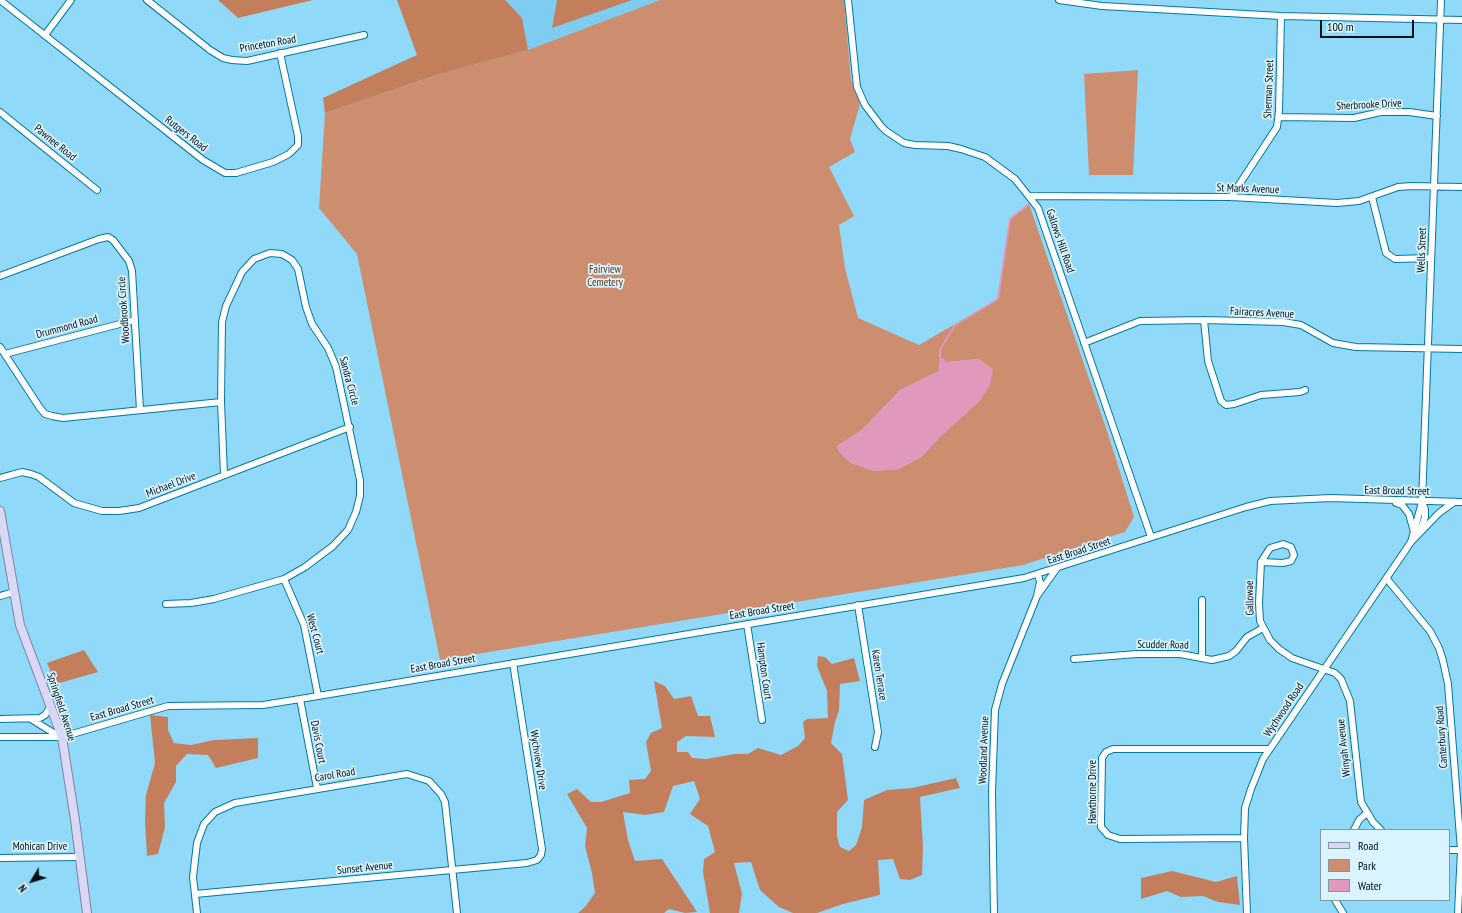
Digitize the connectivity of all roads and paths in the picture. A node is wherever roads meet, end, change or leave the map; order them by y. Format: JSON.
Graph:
{"nodes":[{"id":1,"x":0,"y":0,"type":"edge"},
{"id":2,"x":71,"y":0,"type":"edge"},
{"id":3,"x":147,"y":0,"type":"edge"},
{"id":4,"x":848,"y":0,"type":"edge"},
{"id":5,"x":1059,"y":0,"type":"edge"},
{"id":6,"x":1441,"y":0,"type":"edge"},
{"id":7,"x":1281,"y":16,"type":"junction"},
{"id":8,"x":1440,"y":19,"type":"junction"},
{"id":9,"x":1462,"y":20,"type":"edge"},
{"id":10,"x":45,"y":35,"type":"junction"},
{"id":11,"x":364,"y":35,"type":"dead end"},
{"id":12,"x":280,"y":53,"type":"junction"},
{"id":13,"x":0,"y":112,"type":"edge"},
{"id":14,"x":1437,"y":116,"type":"junction"},
{"id":15,"x":1279,"y":117,"type":"junction"},
{"id":16,"x":1434,"y":187,"type":"junction"},
{"id":17,"x":1462,"y":187,"type":"edge"},
{"id":18,"x":97,"y":190,"type":"dead end"},
{"id":19,"x":1030,"y":196,"type":"junction"},
{"id":20,"x":1231,"y":197,"type":"junction"},
{"id":21,"x":1372,"y":197,"type":"junction"},
{"id":22,"x":1431,"y":258,"type":"junction"},
{"id":23,"x":0,"y":276,"type":"edge"},
{"id":24,"x":135,"y":320,"type":"junction"},
{"id":25,"x":1204,"y":320,"type":"junction"},
{"id":26,"x":1084,"y":343,"type":"junction"},
{"id":27,"x":0,"y":347,"type":"edge"},
{"id":28,"x":1428,"y":348,"type":"junction"},
{"id":29,"x":1462,"y":349,"type":"edge"},
{"id":30,"x":5,"y":354,"type":"junction"},
{"id":31,"x":1305,"y":390,"type":"dead end"},
{"id":32,"x":221,"y":402,"type":"junction"},
{"id":33,"x":140,"y":410,"type":"junction"},
{"id":34,"x":350,"y":427,"type":"junction"},
{"id":35,"x":224,"y":475,"type":"junction"},
{"id":36,"x":0,"y":478,"type":"edge"},
{"id":37,"x":1392,"y":501,"type":"junction"},
{"id":38,"x":1422,"y":502,"type":"junction"},
{"id":39,"x":1454,"y":502,"type":"junction"},
{"id":40,"x":1462,"y":502,"type":"edge"},
{"id":41,"x":0,"y":511,"type":"edge"},
{"id":42,"x":1416,"y":533,"type":"junction"},
{"id":43,"x":1151,"y":537,"type":"junction"},
{"id":44,"x":1261,"y":562,"type":"junction"},
{"id":45,"x":1057,"y":568,"type":"junction"},
{"id":46,"x":1038,"y":575,"type":"junction"},
{"id":47,"x":284,"y":579,"type":"junction"},
{"id":48,"x":1387,"y":579,"type":"junction"},
{"id":49,"x":14,"y":592,"type":"junction"},
{"id":50,"x":0,"y":596,"type":"edge"},
{"id":51,"x":1037,"y":596,"type":"junction"},
{"id":52,"x":1202,"y":600,"type":"dead end"},
{"id":53,"x":166,"y":604,"type":"dead end"},
{"id":54,"x":858,"y":605,"type":"junction"},
{"id":55,"x":747,"y":624,"type":"junction"},
{"id":56,"x":1263,"y":628,"type":"junction"},
{"id":57,"x":1202,"y":657,"type":"junction"},
{"id":58,"x":1074,"y":659,"type":"dead end"},
{"id":59,"x":513,"y":663,"type":"junction"},
{"id":60,"x":1324,"y":669,"type":"junction"},
{"id":61,"x":318,"y":696,"type":"junction"},
{"id":62,"x":300,"y":699,"type":"junction"},
{"id":63,"x":51,"y":706,"type":"junction"},
{"id":64,"x":0,"y":719,"type":"edge"},
{"id":65,"x":31,"y":719,"type":"junction"},
{"id":66,"x":762,"y":720,"type":"dead end"},
{"id":67,"x":41,"y":725,"type":"junction"},
{"id":68,"x":0,"y":737,"type":"edge"},
{"id":69,"x":35,"y":737,"type":"junction"},
{"id":70,"x":62,"y":738,"type":"junction"},
{"id":71,"x":875,"y":747,"type":"dead end"},
{"id":72,"x":1269,"y":749,"type":"junction"},
{"id":73,"x":317,"y":788,"type":"junction"},
{"id":74,"x":1367,"y":813,"type":"junction"},
{"id":75,"x":1354,"y":829,"type":"edge"},
{"id":76,"x":1380,"y":829,"type":"edge"},
{"id":77,"x":1244,"y":838,"type":"junction"},
{"id":78,"x":1450,"y":850,"type":"edge"},
{"id":79,"x":1462,"y":850,"type":"edge"},
{"id":80,"x":79,"y":857,"type":"junction"},
{"id":81,"x":0,"y":858,"type":"edge"},
{"id":82,"x":537,"y":860,"type":"joint"},
{"id":83,"x":453,"y":869,"type":"junction"},
{"id":84,"x":195,"y":894,"type":"junction"},
{"id":85,"x":1336,"y":901,"type":"edge"},
{"id":86,"x":87,"y":913,"type":"edge"},
{"id":87,"x":197,"y":913,"type":"edge"},
{"id":88,"x":457,"y":913,"type":"edge"},
{"id":89,"x":994,"y":913,"type":"edge"},
{"id":90,"x":1247,"y":913,"type":"edge"},
{"id":91,"x":1343,"y":913,"type":"edge"},
{"id":92,"x":1458,"y":913,"type":"edge"}],
"edges":[{"from":1,"to":10,"type":"street","name":"Rutgers Road"},
{"from":2,"to":10,"type":"street"},
{"from":3,"to":12,"type":"street","name":"Princeton Road"},
{"from":4,"to":19,"type":"street","name":"Gallows Hill Road"},
{"from":5,"to":7,"type":"street"},
{"from":6,"to":8,"type":"street","name":"Wells Street"},
{"from":7,"to":8,"type":"street"},
{"from":7,"to":15,"type":"street","name":"Sherman Street"},
{"from":8,"to":9,"type":"street"},
{"from":8,"to":14,"type":"street","name":"Wells Street"},
{"from":10,"to":12,"type":"street","name":"Rutgers Road"},
{"from":11,"to":12,"type":"street","name":"Princeton Road"},
{"from":13,"to":18,"type":"street","name":"Pawnee Road"},
{"from":14,"to":15,"type":"street","name":"Sherbrooke Drive"},
{"from":14,"to":16,"type":"street","name":"Wells Street"},
{"from":15,"to":20,"type":"street","name":"Sherman Street"},
{"from":16,"to":17,"type":"street","name":"St Marks Avenue"},
{"from":16,"to":21,"type":"street","name":"St Marks Avenue"},
{"from":16,"to":22,"type":"street","name":"Wells Street"},
{"from":19,"to":20,"type":"street","name":"St Marks Avenue"},
{"from":19,"to":26,"type":"street","name":"Gallows Hill Road"},
{"from":20,"to":21,"type":"street","name":"St Marks Avenue"},
{"from":21,"to":22,"type":"street"},
{"from":22,"to":28,"type":"street","name":"Wells Street"},
{"from":23,"to":24,"type":"street","name":"Woodbrook Circle"},
{"from":24,"to":30,"type":"street","name":"Drummond Road"},
{"from":24,"to":33,"type":"street","name":"Woodbrook Circle"},
{"from":25,"to":26,"type":"street","name":"Fairacres Avenue"},
{"from":25,"to":28,"type":"street","name":"Fairacres Avenue"},
{"from":25,"to":31,"type":"street"},
{"from":26,"to":43,"type":"street","name":"Gallows Hill Road"},
{"from":27,"to":30,"type":"street"},
{"from":28,"to":29,"type":"street","name":"Fairacres Avenue"},
{"from":28,"to":38,"type":"street","name":"Wells Street"},
{"from":30,"to":33,"type":"street"},
{"from":32,"to":33,"type":"street"},
{"from":32,"to":34,"type":"street","name":"Sandra Circle"},
{"from":32,"to":35,"type":"street","name":"Sandra Circle"},
{"from":34,"to":35,"type":"street","name":"Michael Drive"},
{"from":34,"to":47,"type":"street","name":"Sandra Circle"},
{"from":35,"to":36,"type":"street","name":"Michael Drive"},
{"from":37,"to":38,"type":"street","name":"East Broad Street"},
{"from":37,"to":42,"type":"street"},
{"from":37,"to":43,"type":"street","name":"East Broad Street"},
{"from":38,"to":39,"type":"street","name":"East Broad Street"},
{"from":38,"to":42,"type":"street","name":"Wychwood Road"},
{"from":39,"to":40,"type":"street","name":"East Broad Street"},
{"from":39,"to":42,"type":"street","name":"Wychwood Road"},
{"from":41,"to":49,"type":"main road","name":"Springfield Avenue"},
{"from":42,"to":48,"type":"street","name":"Wychwood Road"},
{"from":43,"to":45,"type":"street","name":"East Broad Street"},
{"from":44,"to":44,"type":"street"},
{"from":44,"to":56,"type":"street","name":"Gallowae"},
{"from":45,"to":46,"type":"street","name":"East Broad Street"},
{"from":45,"to":51,"type":"street","name":"Woodland Avenue"},
{"from":46,"to":51,"type":"street","name":"Woodland Avenue"},
{"from":46,"to":54,"type":"street","name":"East Broad Street"},
{"from":47,"to":53,"type":"street","name":"Sandra Circle"},
{"from":47,"to":61,"type":"street","name":"West Court"},
{"from":48,"to":60,"type":"street","name":"Wychwood Road"},
{"from":48,"to":79,"type":"street","name":"Canterbury Road"},
{"from":49,"to":50,"type":"street"},
{"from":49,"to":63,"type":"main road","name":"Springfield Avenue"},
{"from":51,"to":89,"type":"street","name":"Woodland Avenue"},
{"from":52,"to":57,"type":"street"},
{"from":54,"to":55,"type":"street","name":"East Broad Street"},
{"from":54,"to":71,"type":"street","name":"Karen Terrace"},
{"from":55,"to":59,"type":"street","name":"East Broad Street"},
{"from":55,"to":66,"type":"street","name":"Hampton Court"},
{"from":56,"to":57,"type":"street","name":"Scudder Road"},
{"from":56,"to":60,"type":"street","name":"Gallowae"},
{"from":57,"to":58,"type":"street","name":"Scudder Road"},
{"from":59,"to":61,"type":"street","name":"East Broad Street"},
{"from":59,"to":82,"type":"street","name":"Wychview Drive"},
{"from":60,"to":72,"type":"street","name":"Wychwood Road"},
{"from":60,"to":74,"type":"street","name":"Winyah Avenue"},
{"from":61,"to":62,"type":"street","name":"East Broad Street"},
{"from":62,"to":70,"type":"street","name":"East Broad Street"},
{"from":62,"to":73,"type":"street","name":"Davis Court"},
{"from":63,"to":65,"type":"street"},
{"from":63,"to":70,"type":"main road","name":"Springfield Avenue"},
{"from":64,"to":65,"type":"street"},
{"from":65,"to":67,"type":"street"},
{"from":67,"to":69,"type":"street"},
{"from":67,"to":70,"type":"street"},
{"from":68,"to":69,"type":"street","name":"East Broad Street"},
{"from":69,"to":70,"type":"street","name":"East Broad Street"},
{"from":70,"to":80,"type":"main road","name":"Springfield Avenue"},
{"from":72,"to":77,"type":"street","name":"Wychwood Road"},
{"from":72,"to":77,"type":"street","name":"Hawthorne Drive"},
{"from":73,"to":83,"type":"street","name":"Carol Road"},
{"from":73,"to":84,"type":"street","name":"Carol Road"},
{"from":74,"to":75,"type":"street"},
{"from":74,"to":76,"type":"street","name":"Winyah Avenue"},
{"from":77,"to":90,"type":"street","name":"Wychwood Road"},
{"from":78,"to":79,"type":"street"},
{"from":79,"to":92,"type":"street","name":"Canterbury Road"},
{"from":80,"to":81,"type":"street","name":"Mohican Drive"},
{"from":80,"to":86,"type":"main road","name":"Springfield Avenue"},
{"from":82,"to":83,"type":"street","name":"Sunset Avenue"},
{"from":83,"to":84,"type":"street","name":"Sunset Avenue"},
{"from":83,"to":88,"type":"street","name":"Carol Road"},
{"from":84,"to":87,"type":"street","name":"Carol Road"},
{"from":85,"to":91,"type":"street"}]}
